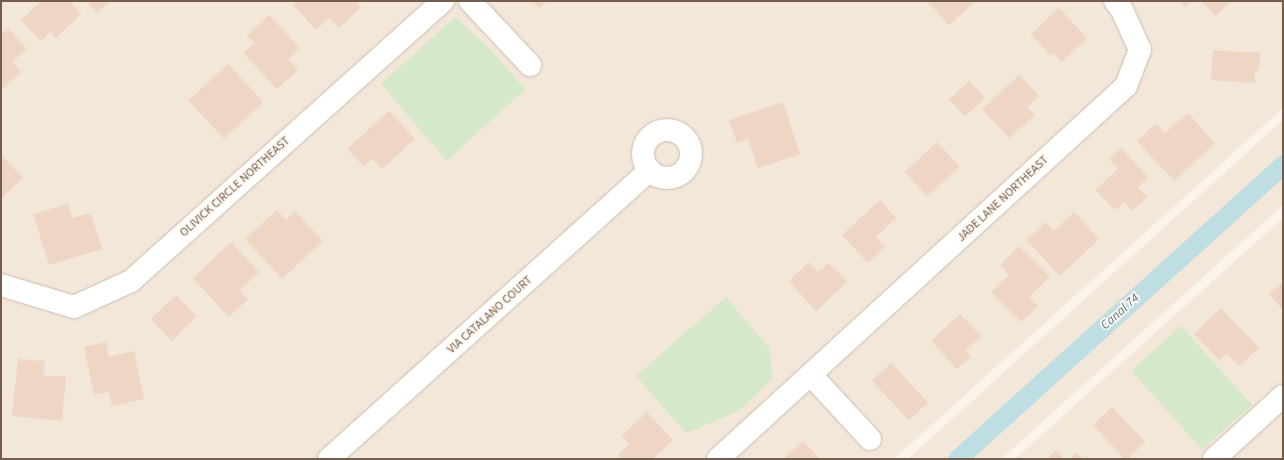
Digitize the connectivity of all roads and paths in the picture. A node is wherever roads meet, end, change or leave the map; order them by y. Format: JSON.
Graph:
{"nodes":[{"id":1,"x":444,"y":1,"type":"edge"},
{"id":2,"x":470,"y":1,"type":"edge"},
{"id":3,"x":1115,"y":1,"type":"edge"},
{"id":4,"x":530,"y":65,"type":"dead end"},
{"id":5,"x":650,"y":170,"type":"dead end"},
{"id":6,"x":1,"y":285,"type":"edge"},
{"id":7,"x":811,"y":375,"type":"junction"},
{"id":8,"x":1283,"y":396,"type":"edge"},
{"id":9,"x":870,"y":439,"type":"dead end"},
{"id":10,"x":329,"y":459,"type":"edge"},
{"id":11,"x":718,"y":459,"type":"edge"},
{"id":12,"x":1214,"y":459,"type":"edge"}],
"edges":[{"from":1,"to":6,"type":"street","name":"OLIVICK CIRCLE NORTHEAST"},
{"from":2,"to":4,"type":"street"},
{"from":3,"to":7,"type":"street","name":"JADE LANE NORTHEAST"},
{"from":5,"to":10,"type":"street","name":"VIA CATALANO COURT"},
{"from":7,"to":9,"type":"street"},
{"from":7,"to":11,"type":"street","name":"JADE LANE NORTHEAST"},
{"from":8,"to":12,"type":"street"}]}
